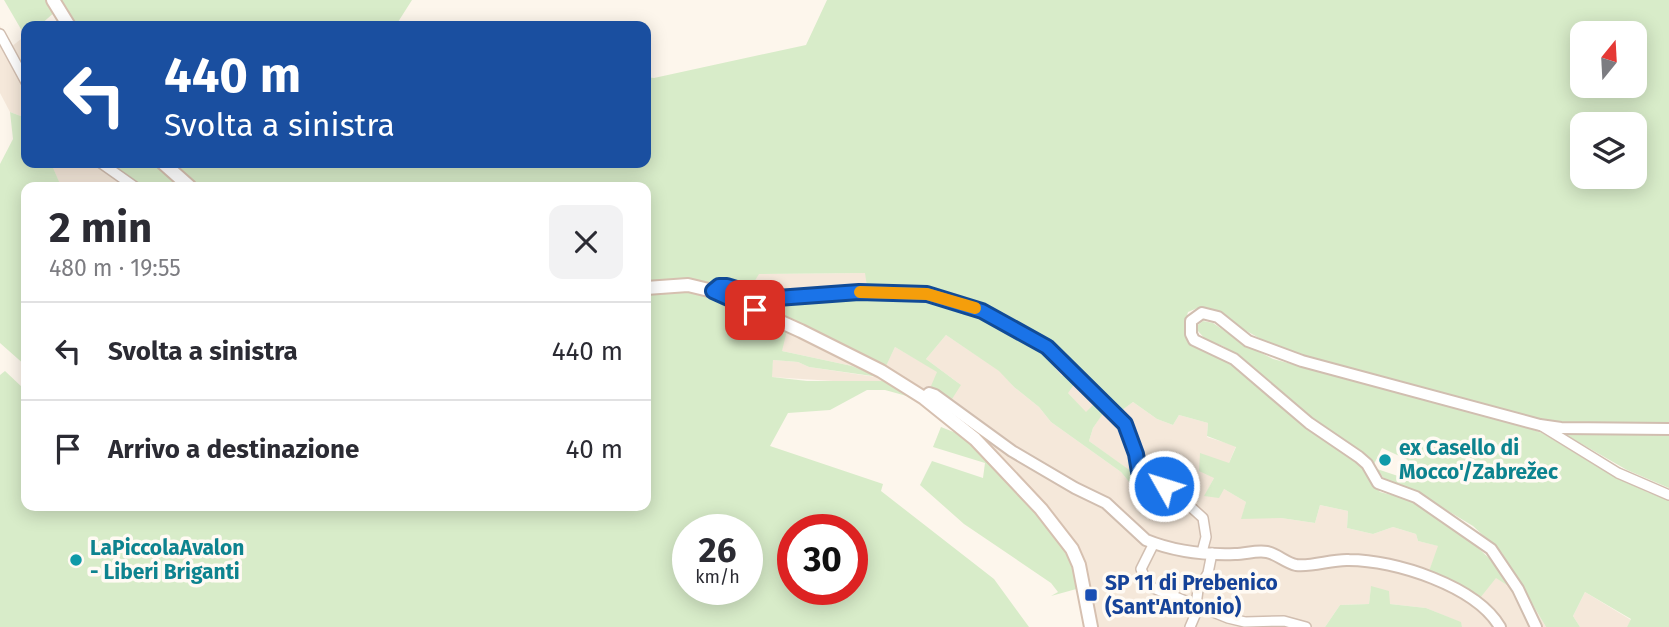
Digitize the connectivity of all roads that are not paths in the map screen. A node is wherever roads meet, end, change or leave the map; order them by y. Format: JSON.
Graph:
{"nodes":[{"id":1,"x":53,"y":0,"type":"edge"},
{"id":2,"x":66,"y":21,"type":"edge"},
{"id":3,"x":0,"y":34,"type":"edge"},
{"id":4,"x":21,"y":73,"type":"edge"},
{"id":5,"x":108,"y":168,"type":"edge"},
{"id":6,"x":169,"y":168,"type":"edge"},
{"id":7,"x":128,"y":182,"type":"edge"},
{"id":8,"x":184,"y":182,"type":"edge"},
{"id":9,"x":651,"y":288,"type":"edge"},
{"id":10,"x":713,"y":291,"type":"junction"},
{"id":11,"x":924,"y":398,"type":"junction"},
{"id":12,"x":1541,"y":425,"type":"junction"},
{"id":13,"x":1669,"y":429,"type":"edge"},
{"id":14,"x":1669,"y":495,"type":"edge"},
{"id":15,"x":1154,"y":543,"type":"junction"},
{"id":16,"x":1207,"y":552,"type":"junction"},
{"id":17,"x":1198,"y":605,"type":"junction"},
{"id":18,"x":1091,"y":627,"type":"edge"},
{"id":19,"x":1189,"y":627,"type":"edge"},
{"id":20,"x":1306,"y":627,"type":"edge"},
{"id":21,"x":1500,"y":627,"type":"edge"},
{"id":22,"x":1536,"y":627,"type":"edge"}],
"edges":[{"from":1,"to":2,"type":"main road"},
{"from":3,"to":4,"type":"street"},
{"from":5,"to":7,"type":"street"},
{"from":6,"to":8,"type":"main road"},
{"from":9,"to":10,"type":"main road"},
{"from":10,"to":11,"type":"main road"},
{"from":10,"to":16,"type":"street"},
{"from":11,"to":15,"type":"street"},
{"from":11,"to":18,"type":"main road"},
{"from":12,"to":13,"type":"street"},
{"from":12,"to":14,"type":"street"},
{"from":12,"to":22,"type":"street"},
{"from":15,"to":16,"type":"street"},
{"from":15,"to":17,"type":"street"},
{"from":16,"to":17,"type":"street"},
{"from":16,"to":21,"type":"street"},
{"from":17,"to":19,"type":"street"},
{"from":17,"to":20,"type":"street"}]}
